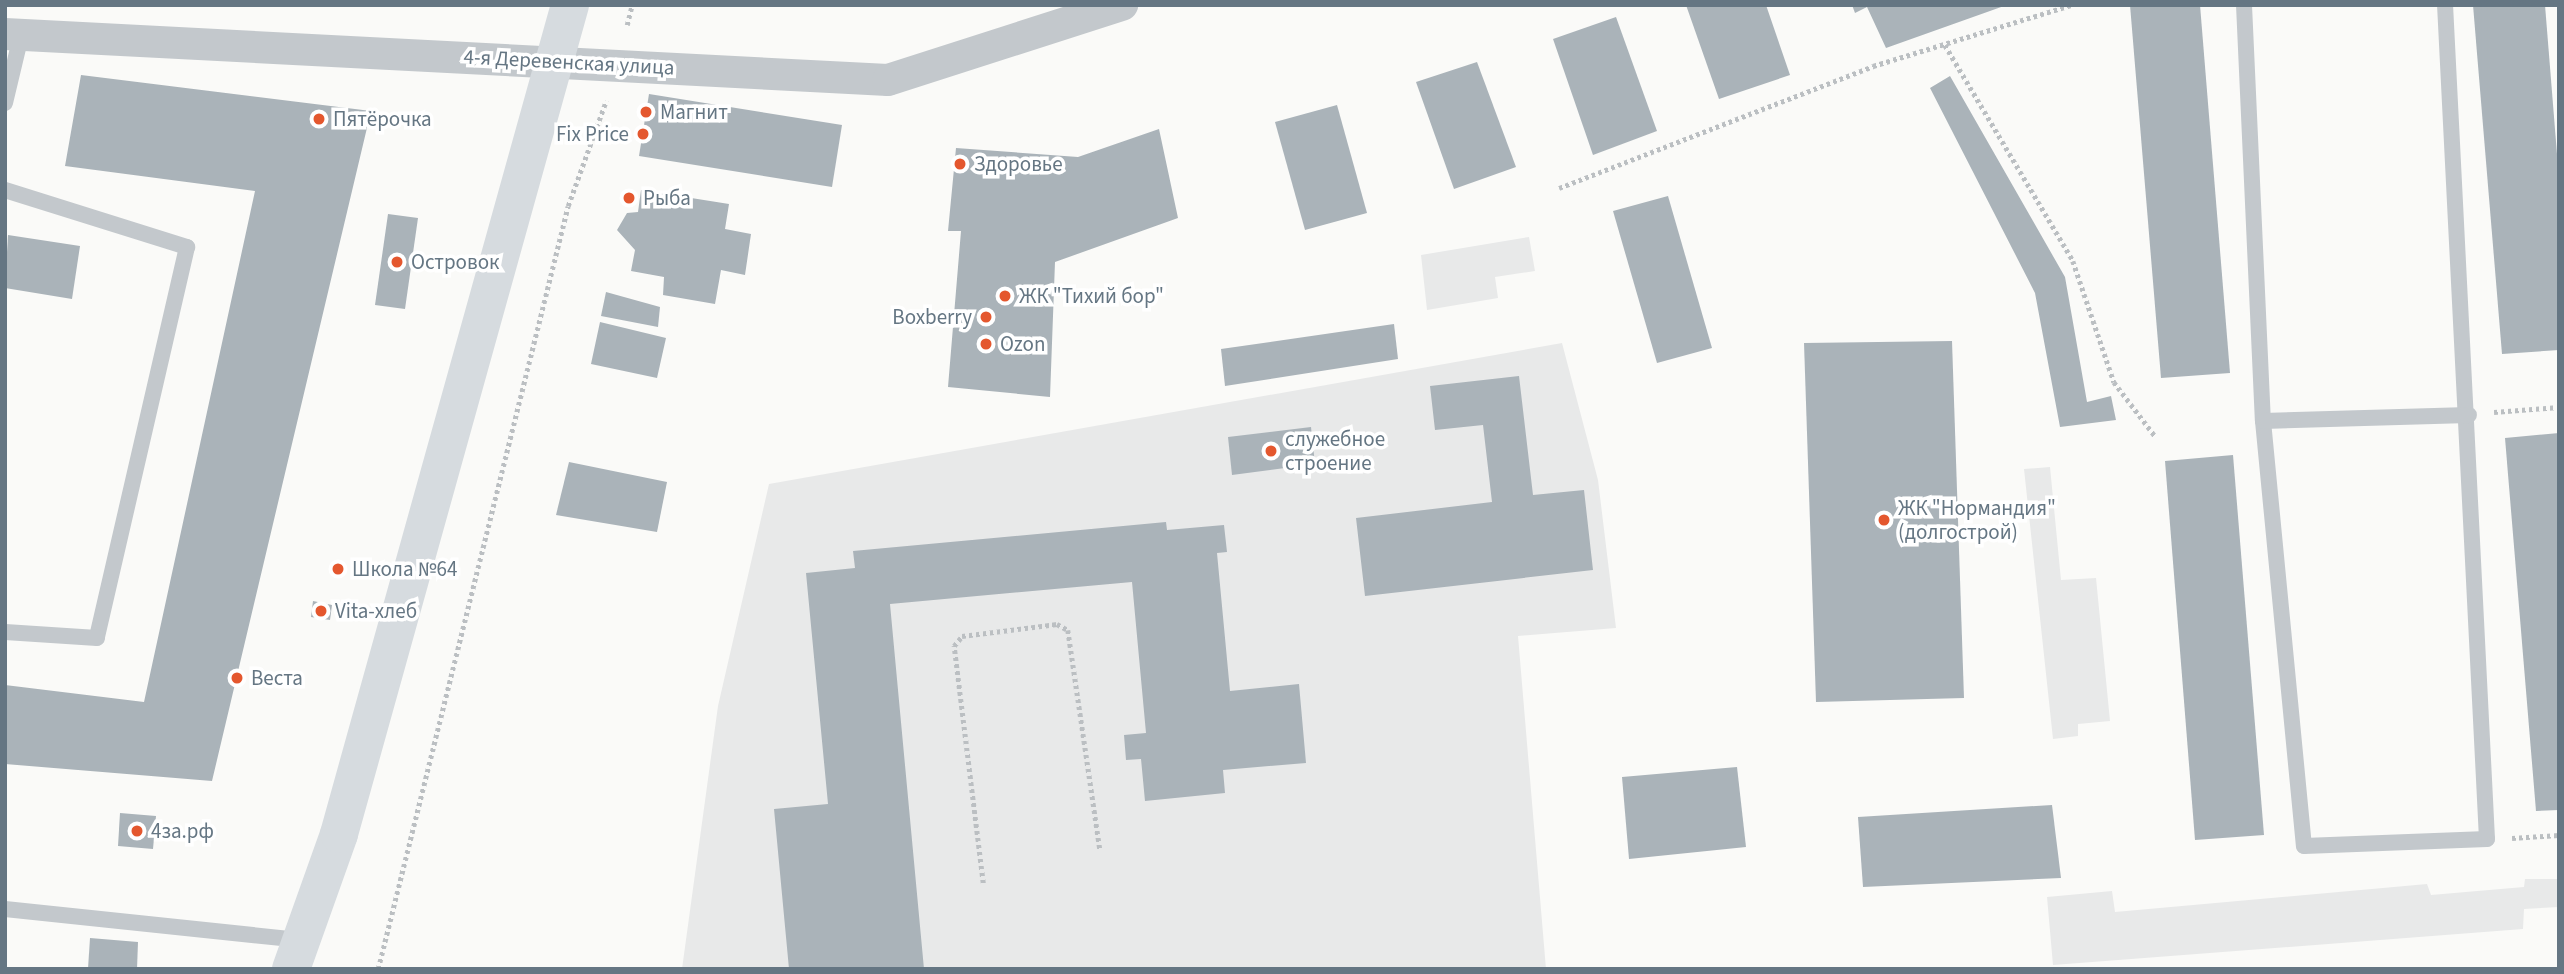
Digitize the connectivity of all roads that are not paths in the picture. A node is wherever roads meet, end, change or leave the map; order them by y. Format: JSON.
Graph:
{"nodes":[{"id":1,"x":570,"y":5,"type":"edge"},
{"id":2,"x":1122,"y":5,"type":"edge"},
{"id":3,"x":2244,"y":5,"type":"edge"},
{"id":4,"x":2445,"y":5,"type":"edge"},
{"id":5,"x":13,"y":35,"type":"edge"},
{"id":6,"x":558,"y":61,"type":"junction"},
{"id":7,"x":5,"y":103,"type":"edge"},
{"id":8,"x":5,"y":190,"type":"edge"},
{"id":9,"x":2469,"y":415,"type":"junction"},
{"id":10,"x":2263,"y":421,"type":"junction"},
{"id":11,"x":5,"y":632,"type":"edge"},
{"id":12,"x":5,"y":909,"type":"edge"},
{"id":13,"x":296,"y":954,"type":"edge"}],
"edges":[{"from":1,"to":6,"type":"street"},
{"from":2,"to":6,"type":"street","name":"4-я Деревенская улица"},
{"from":3,"to":10,"type":"lane"},
{"from":4,"to":9,"type":"lane"},
{"from":5,"to":6,"type":"street","name":"4-я Деревенская улица"},
{"from":5,"to":7,"type":"lane"},
{"from":6,"to":13,"type":"street"},
{"from":8,"to":11,"type":"lane"},
{"from":9,"to":10,"type":"lane"},
{"from":9,"to":10,"type":"lane"},
{"from":12,"to":13,"type":"lane"}]}
